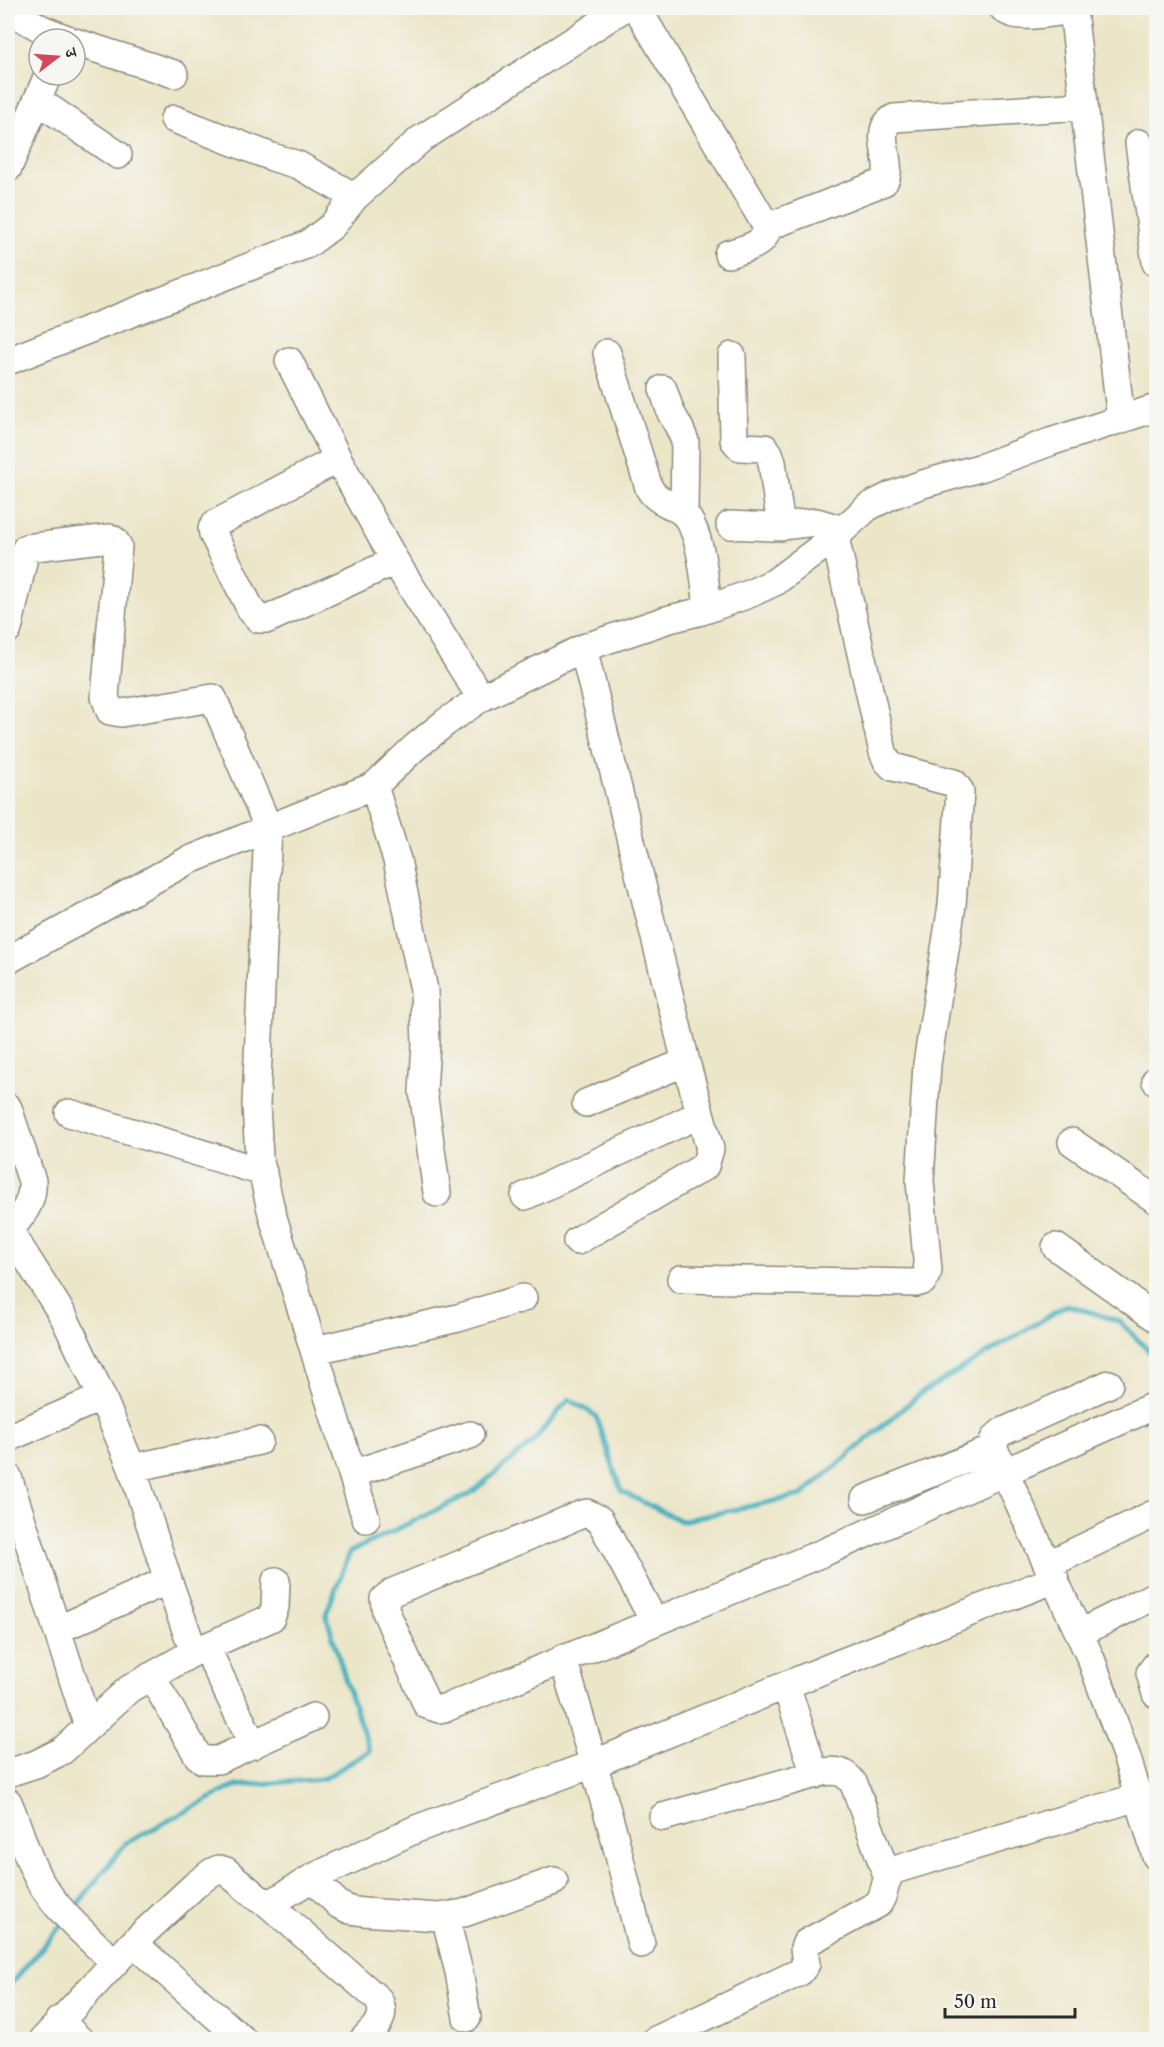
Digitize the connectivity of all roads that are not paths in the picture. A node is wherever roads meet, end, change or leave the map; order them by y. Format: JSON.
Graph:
{"nodes":[{"id":1,"x":624,"y":8,"type":"edge"},
{"id":2,"x":637,"y":8,"type":"edge"},
{"id":3,"x":1003,"y":8,"type":"edge"},
{"id":4,"x":1073,"y":9,"type":"edge"},
{"id":5,"x":8,"y":10,"type":"edge"},
{"id":6,"x":38,"y":27,"type":"edge"},
{"id":7,"x":87,"y":46,"type":"edge"},
{"id":8,"x":174,"y":74,"type":"dead end"},
{"id":9,"x":42,"y":87,"type":"edge"},
{"id":10,"x":37,"y":99,"type":"junction"},
{"id":11,"x":1084,"y":106,"type":"junction"},
{"id":12,"x":174,"y":119,"type":"dead end"},
{"id":13,"x":1139,"y":143,"type":"dead end"},
{"id":14,"x":118,"y":155,"type":"dead end"},
{"id":15,"x":8,"y":168,"type":"edge"},
{"id":16,"x":355,"y":197,"type":"junction"},
{"id":17,"x":766,"y":227,"type":"junction"},
{"id":18,"x":728,"y":254,"type":"dead end"},
{"id":19,"x":1156,"y":263,"type":"edge"},
{"id":20,"x":607,"y":353,"type":"dead end"},
{"id":21,"x":732,"y":356,"type":"dead end"},
{"id":22,"x":8,"y":361,"type":"edge"},
{"id":23,"x":289,"y":361,"type":"dead end"},
{"id":24,"x":663,"y":389,"type":"dead end"},
{"id":25,"x":1156,"y":408,"type":"edge"},
{"id":26,"x":1121,"y":420,"type":"junction"},
{"id":27,"x":338,"y":459,"type":"junction"},
{"id":28,"x":684,"y":513,"type":"junction"},
{"id":29,"x":730,"y":525,"type":"dead end"},
{"id":30,"x":781,"y":527,"type":"junction"},
{"id":31,"x":839,"y":533,"type":"junction"},
{"id":32,"x":395,"y":561,"type":"junction"},
{"id":33,"x":708,"y":609,"type":"junction"},
{"id":34,"x":8,"y":629,"type":"edge"},
{"id":35,"x":583,"y":648,"type":"junction"},
{"id":36,"x":481,"y":698,"type":"junction"},
{"id":37,"x":374,"y":786,"type":"junction"},
{"id":38,"x":268,"y":827,"type":"junction"},
{"id":39,"x":8,"y":960,"type":"edge"},
{"id":40,"x":686,"y":1062,"type":"junction"},
{"id":41,"x":586,"y":1103,"type":"dead end"},
{"id":42,"x":8,"y":1108,"type":"edge"},
{"id":43,"x":69,"y":1113,"type":"dead end"},
{"id":44,"x":700,"y":1114,"type":"junction"},
{"id":45,"x":1072,"y":1142,"type":"dead end"},
{"id":46,"x":263,"y":1172,"type":"junction"},
{"id":47,"x":437,"y":1193,"type":"dead end"},
{"id":48,"x":525,"y":1196,"type":"dead end"},
{"id":49,"x":1156,"y":1200,"type":"edge"},
{"id":50,"x":8,"y":1231,"type":"edge"},
{"id":51,"x":577,"y":1241,"type":"dead end"},
{"id":52,"x":1056,"y":1247,"type":"dead end"},
{"id":53,"x":681,"y":1279,"type":"dead end"},
{"id":54,"x":523,"y":1298,"type":"dead end"},
{"id":55,"x":1156,"y":1318,"type":"edge"},
{"id":56,"x":315,"y":1350,"type":"junction"},
{"id":57,"x":1109,"y":1384,"type":"dead end"},
{"id":58,"x":102,"y":1397,"type":"junction"},
{"id":59,"x":1155,"y":1406,"type":"edge"},
{"id":60,"x":470,"y":1435,"type":"dead end"},
{"id":61,"x":8,"y":1438,"type":"edge"},
{"id":62,"x":259,"y":1441,"type":"dead end"},
{"id":63,"x":998,"y":1462,"type":"junction"},
{"id":64,"x":132,"y":1468,"type":"junction"},
{"id":65,"x":352,"y":1474,"type":"junction"},
{"id":66,"x":8,"y":1477,"type":"edge"},
{"id":67,"x":865,"y":1499,"type":"dead end"},
{"id":68,"x":1156,"y":1513,"type":"edge"},
{"id":69,"x":366,"y":1519,"type":"dead end"},
{"id":70,"x":1052,"y":1571,"type":"junction"},
{"id":71,"x":168,"y":1580,"type":"junction"},
{"id":72,"x":276,"y":1581,"type":"dead end"},
{"id":73,"x":1156,"y":1595,"type":"edge"},
{"id":74,"x":654,"y":1621,"type":"junction"},
{"id":75,"x":57,"y":1630,"type":"junction"},
{"id":76,"x":1080,"y":1633,"type":"junction"},
{"id":77,"x":200,"y":1649,"type":"junction"},
{"id":78,"x":563,"y":1658,"type":"junction"},
{"id":79,"x":1156,"y":1665,"type":"edge"},
{"id":80,"x":151,"y":1677,"type":"junction"},
{"id":81,"x":786,"y":1685,"type":"junction"},
{"id":82,"x":1156,"y":1694,"type":"edge"},
{"id":83,"x":313,"y":1717,"type":"dead end"},
{"id":84,"x":88,"y":1726,"type":"junction"},
{"id":85,"x":253,"y":1745,"type":"junction"},
{"id":86,"x":593,"y":1764,"type":"junction"},
{"id":87,"x":8,"y":1773,"type":"edge"},
{"id":88,"x":814,"y":1775,"type":"junction"},
{"id":89,"x":1138,"y":1797,"type":"junction"},
{"id":90,"x":8,"y":1802,"type":"edge"},
{"id":91,"x":663,"y":1817,"type":"dead end"},
{"id":92,"x":1156,"y":1856,"type":"edge"},
{"id":93,"x":887,"y":1876,"type":"junction"},
{"id":94,"x":312,"y":1878,"type":"junction"},
{"id":95,"x":554,"y":1881,"type":"dead end"},
{"id":96,"x":266,"y":1902,"type":"junction"},
{"id":97,"x":445,"y":1916,"type":"junction"},
{"id":98,"x":133,"y":1943,"type":"junction"},
{"id":99,"x":641,"y":1944,"type":"dead end"},
{"id":100,"x":114,"y":1962,"type":"junction"},
{"id":101,"x":467,"y":2018,"type":"dead end"},
{"id":102,"x":51,"y":2030,"type":"edge"},
{"id":103,"x":80,"y":2040,"type":"edge"},
{"id":104,"x":243,"y":2040,"type":"edge"},
{"id":105,"x":363,"y":2040,"type":"edge"},
{"id":106,"x":656,"y":2040,"type":"edge"}],
"edges":[{"from":1,"to":16,"type":"street"},
{"from":2,"to":17,"type":"street"},
{"from":3,"to":4,"type":"street"},
{"from":4,"to":11,"type":"street"},
{"from":5,"to":6,"type":"street"},
{"from":7,"to":8,"type":"street"},
{"from":9,"to":10,"type":"street"},
{"from":10,"to":14,"type":"street"},
{"from":10,"to":15,"type":"street"},
{"from":11,"to":17,"type":"street"},
{"from":11,"to":26,"type":"street"},
{"from":12,"to":16,"type":"street"},
{"from":13,"to":19,"type":"street"},
{"from":16,"to":22,"type":"street"},
{"from":17,"to":18,"type":"street"},
{"from":20,"to":28,"type":"street"},
{"from":21,"to":30,"type":"street"},
{"from":23,"to":27,"type":"street"},
{"from":24,"to":28,"type":"street"},
{"from":25,"to":26,"type":"street"},
{"from":26,"to":31,"type":"street"},
{"from":27,"to":32,"type":"street"},
{"from":27,"to":32,"type":"street"},
{"from":28,"to":33,"type":"street"},
{"from":29,"to":30,"type":"street"},
{"from":30,"to":31,"type":"street"},
{"from":31,"to":33,"type":"street"},
{"from":31,"to":53,"type":"street"},
{"from":32,"to":36,"type":"street"},
{"from":33,"to":35,"type":"street"},
{"from":34,"to":38,"type":"street"},
{"from":35,"to":36,"type":"street"},
{"from":35,"to":40,"type":"street"},
{"from":36,"to":37,"type":"street"},
{"from":37,"to":38,"type":"street"},
{"from":37,"to":47,"type":"street"},
{"from":38,"to":39,"type":"street"},
{"from":38,"to":46,"type":"street"},
{"from":40,"to":41,"type":"street"},
{"from":40,"to":44,"type":"street"},
{"from":42,"to":50,"type":"street"},
{"from":43,"to":46,"type":"street"},
{"from":44,"to":48,"type":"street"},
{"from":44,"to":51,"type":"street"},
{"from":45,"to":49,"type":"street"},
{"from":46,"to":56,"type":"street"},
{"from":50,"to":58,"type":"street"},
{"from":52,"to":55,"type":"street"},
{"from":54,"to":56,"type":"street"},
{"from":56,"to":65,"type":"street"},
{"from":57,"to":63,"type":"street"},
{"from":58,"to":61,"type":"street"},
{"from":58,"to":64,"type":"street"},
{"from":59,"to":63,"type":"street"},
{"from":60,"to":65,"type":"street"},
{"from":62,"to":64,"type":"street"},
{"from":63,"to":67,"type":"street"},
{"from":63,"to":70,"type":"street"},
{"from":63,"to":74,"type":"street"},
{"from":64,"to":71,"type":"street"},
{"from":65,"to":69,"type":"street"},
{"from":66,"to":75,"type":"street"},
{"from":68,"to":70,"type":"street"},
{"from":70,"to":76,"type":"street"},
{"from":70,"to":81,"type":"street"},
{"from":71,"to":75,"type":"street"},
{"from":71,"to":77,"type":"street"},
{"from":72,"to":77,"type":"street"},
{"from":73,"to":76,"type":"street"},
{"from":74,"to":78,"type":"street"},
{"from":74,"to":78,"type":"street"},
{"from":75,"to":84,"type":"street"},
{"from":76,"to":89,"type":"street"},
{"from":77,"to":80,"type":"street"},
{"from":77,"to":85,"type":"street"},
{"from":78,"to":86,"type":"street"},
{"from":79,"to":82,"type":"street"},
{"from":80,"to":84,"type":"street"},
{"from":80,"to":85,"type":"street"},
{"from":81,"to":86,"type":"street"},
{"from":81,"to":88,"type":"street"},
{"from":83,"to":85,"type":"street"},
{"from":84,"to":87,"type":"street"},
{"from":86,"to":94,"type":"street"},
{"from":86,"to":99,"type":"street"},
{"from":88,"to":91,"type":"street"},
{"from":88,"to":93,"type":"street"},
{"from":89,"to":92,"type":"street"},
{"from":89,"to":93,"type":"street"},
{"from":90,"to":100,"type":"street"},
{"from":93,"to":106,"type":"street"},
{"from":94,"to":96,"type":"street"},
{"from":94,"to":97,"type":"street"},
{"from":95,"to":97,"type":"street"},
{"from":96,"to":98,"type":"street"},
{"from":96,"to":105,"type":"street"},
{"from":97,"to":101,"type":"street"},
{"from":98,"to":100,"type":"street"},
{"from":98,"to":104,"type":"street"},
{"from":100,"to":102,"type":"street"},
{"from":102,"to":103,"type":"street"}]}
